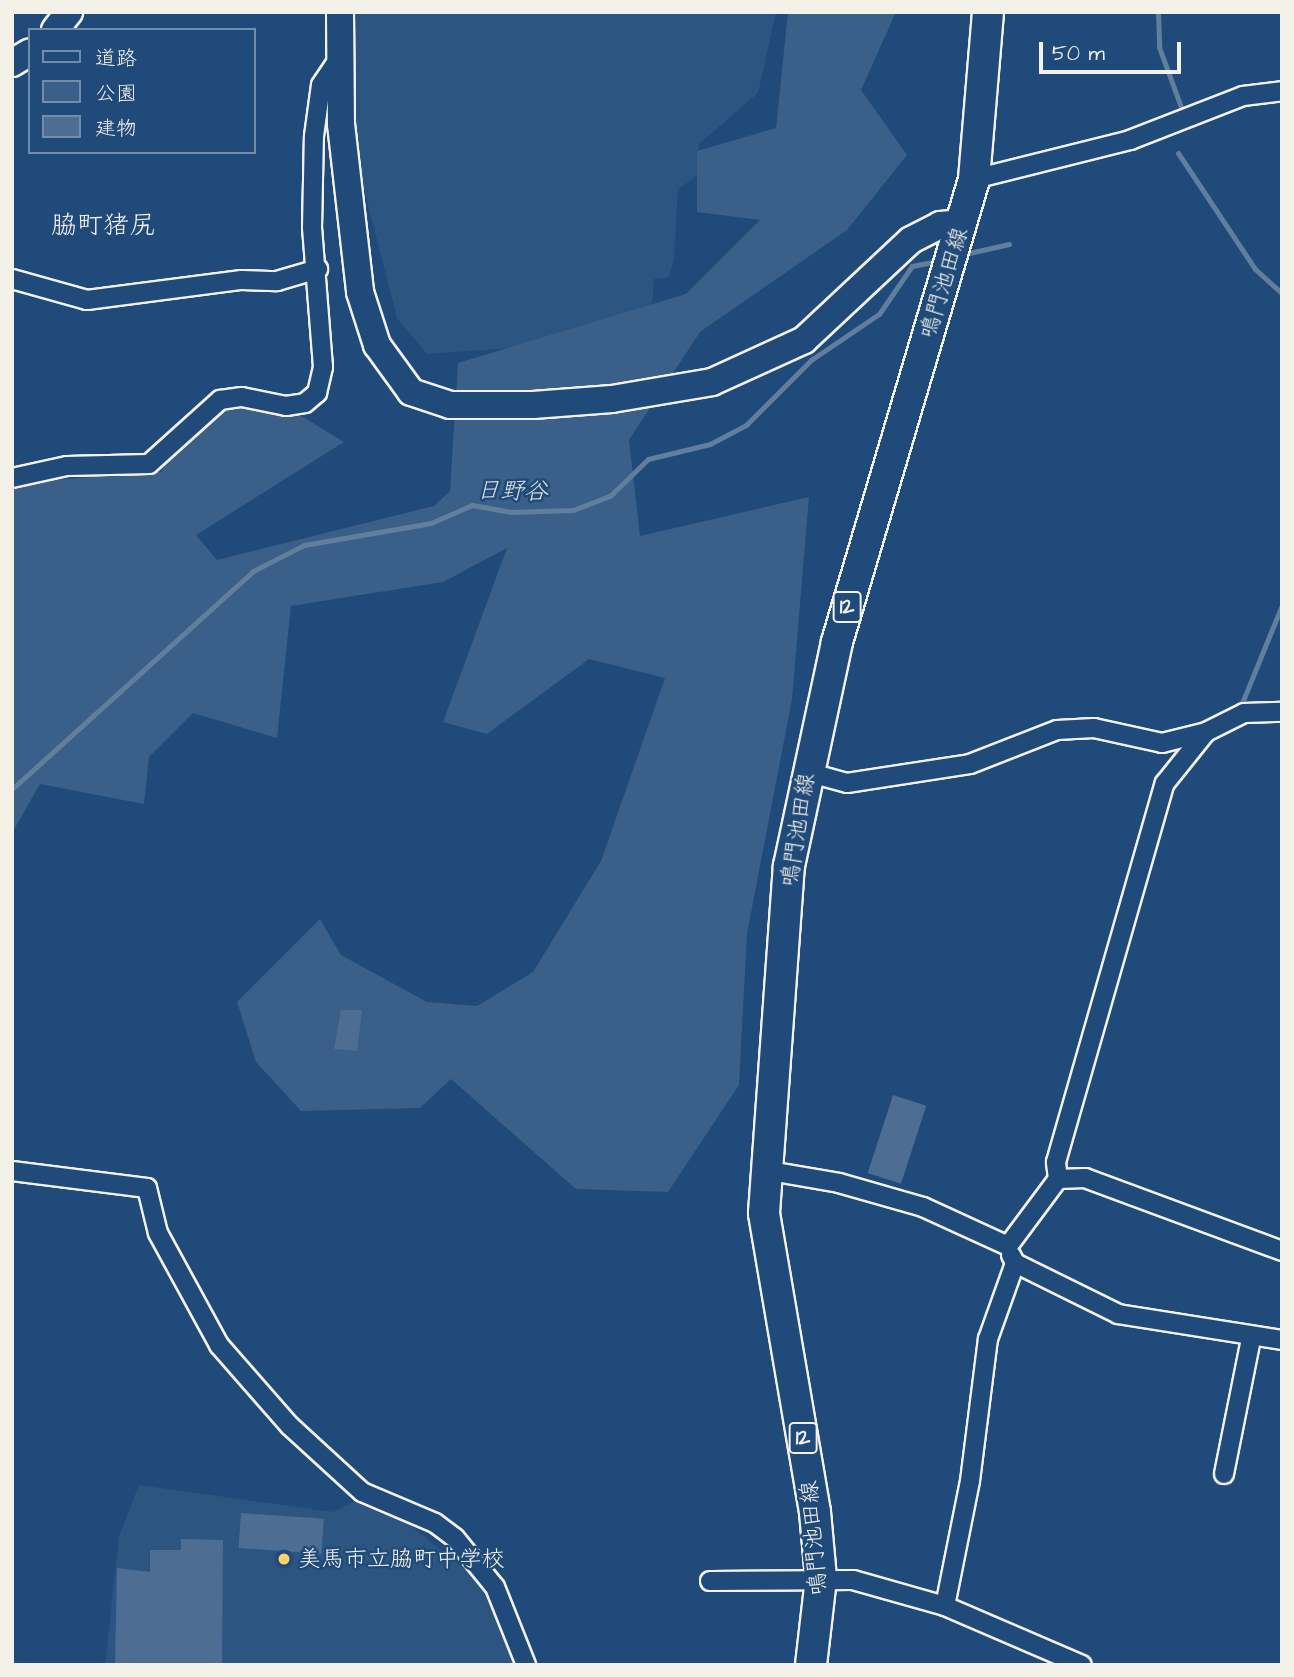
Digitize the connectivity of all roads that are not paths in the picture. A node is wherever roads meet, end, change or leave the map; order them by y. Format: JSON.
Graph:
{"nodes":[{"id":1,"x":69,"y":12,"type":"edge"},
{"id":2,"x":340,"y":12,"type":"edge"},
{"id":3,"x":988,"y":12,"type":"edge"},
{"id":4,"x":57,"y":28,"type":"edge"},
{"id":5,"x":28,"y":53,"type":"edge"},
{"id":6,"x":339,"y":58,"type":"junction"},
{"id":7,"x":12,"y":63,"type":"edge"},
{"id":8,"x":1282,"y":90,"type":"edge"},
{"id":9,"x":974,"y":179,"type":"junction"},
{"id":10,"x":962,"y":223,"type":"junction"},
{"id":11,"x":318,"y":270,"type":"junction"},
{"id":12,"x":12,"y":279,"type":"edge"},
{"id":13,"x":12,"y":478,"type":"edge"},
{"id":14,"x":1282,"y":712,"type":"edge"},
{"id":15,"x":1206,"y":732,"type":"junction"},
{"id":16,"x":807,"y":772,"type":"junction"},
{"id":17,"x":764,"y":1170,"type":"junction"},
{"id":18,"x":12,"y":1171,"type":"edge"},
{"id":19,"x":1058,"y":1179,"type":"junction"},
{"id":20,"x":1008,"y":1246,"type":"junction"},
{"id":21,"x":1282,"y":1251,"type":"edge"},
{"id":22,"x":1015,"y":1263,"type":"junction"},
{"id":23,"x":1251,"y":1339,"type":"junction"},
{"id":24,"x":1282,"y":1340,"type":"edge"},
{"id":25,"x":1224,"y":1474,"type":"dead end"},
{"id":26,"x":821,"y":1578,"type":"junction"},
{"id":27,"x":710,"y":1581,"type":"dead end"},
{"id":28,"x":945,"y":1606,"type":"junction"},
{"id":29,"x":526,"y":1665,"type":"edge"},
{"id":30,"x":811,"y":1665,"type":"edge"},
{"id":31,"x":1082,"y":1665,"type":"edge"}],
"edges":[{"from":1,"to":4,"type":"street"},
{"from":2,"to":6,"type":"street"},
{"from":3,"to":9,"type":"main road","name":"鳴門池田線","number":"12"},
{"from":5,"to":7,"type":"street"},
{"from":6,"to":10,"type":"street"},
{"from":6,"to":11,"type":"street"},
{"from":8,"to":9,"type":"street"},
{"from":9,"to":10,"type":"main road","name":"鳴門池田線","number":"12"},
{"from":10,"to":16,"type":"main road","name":"鳴門池田線","number":"12"},
{"from":11,"to":12,"type":"street"},
{"from":11,"to":13,"type":"street"},
{"from":14,"to":15,"type":"street"},
{"from":15,"to":16,"type":"street"},
{"from":15,"to":19,"type":"street"},
{"from":16,"to":17,"type":"main road","name":"鳴門池田線","number":"12"},
{"from":17,"to":20,"type":"street"},
{"from":17,"to":26,"type":"main road","name":"鳴門池田線","number":"12"},
{"from":18,"to":29,"type":"street"},
{"from":19,"to":20,"type":"street"},
{"from":19,"to":21,"type":"street"},
{"from":20,"to":22,"type":"street"},
{"from":22,"to":23,"type":"street"},
{"from":22,"to":28,"type":"street"},
{"from":23,"to":24,"type":"street"},
{"from":23,"to":25,"type":"street"},
{"from":26,"to":27,"type":"street"},
{"from":26,"to":28,"type":"street"},
{"from":26,"to":30,"type":"main road","name":"鳴門池田線","number":"12"},
{"from":28,"to":31,"type":"street"}]}
